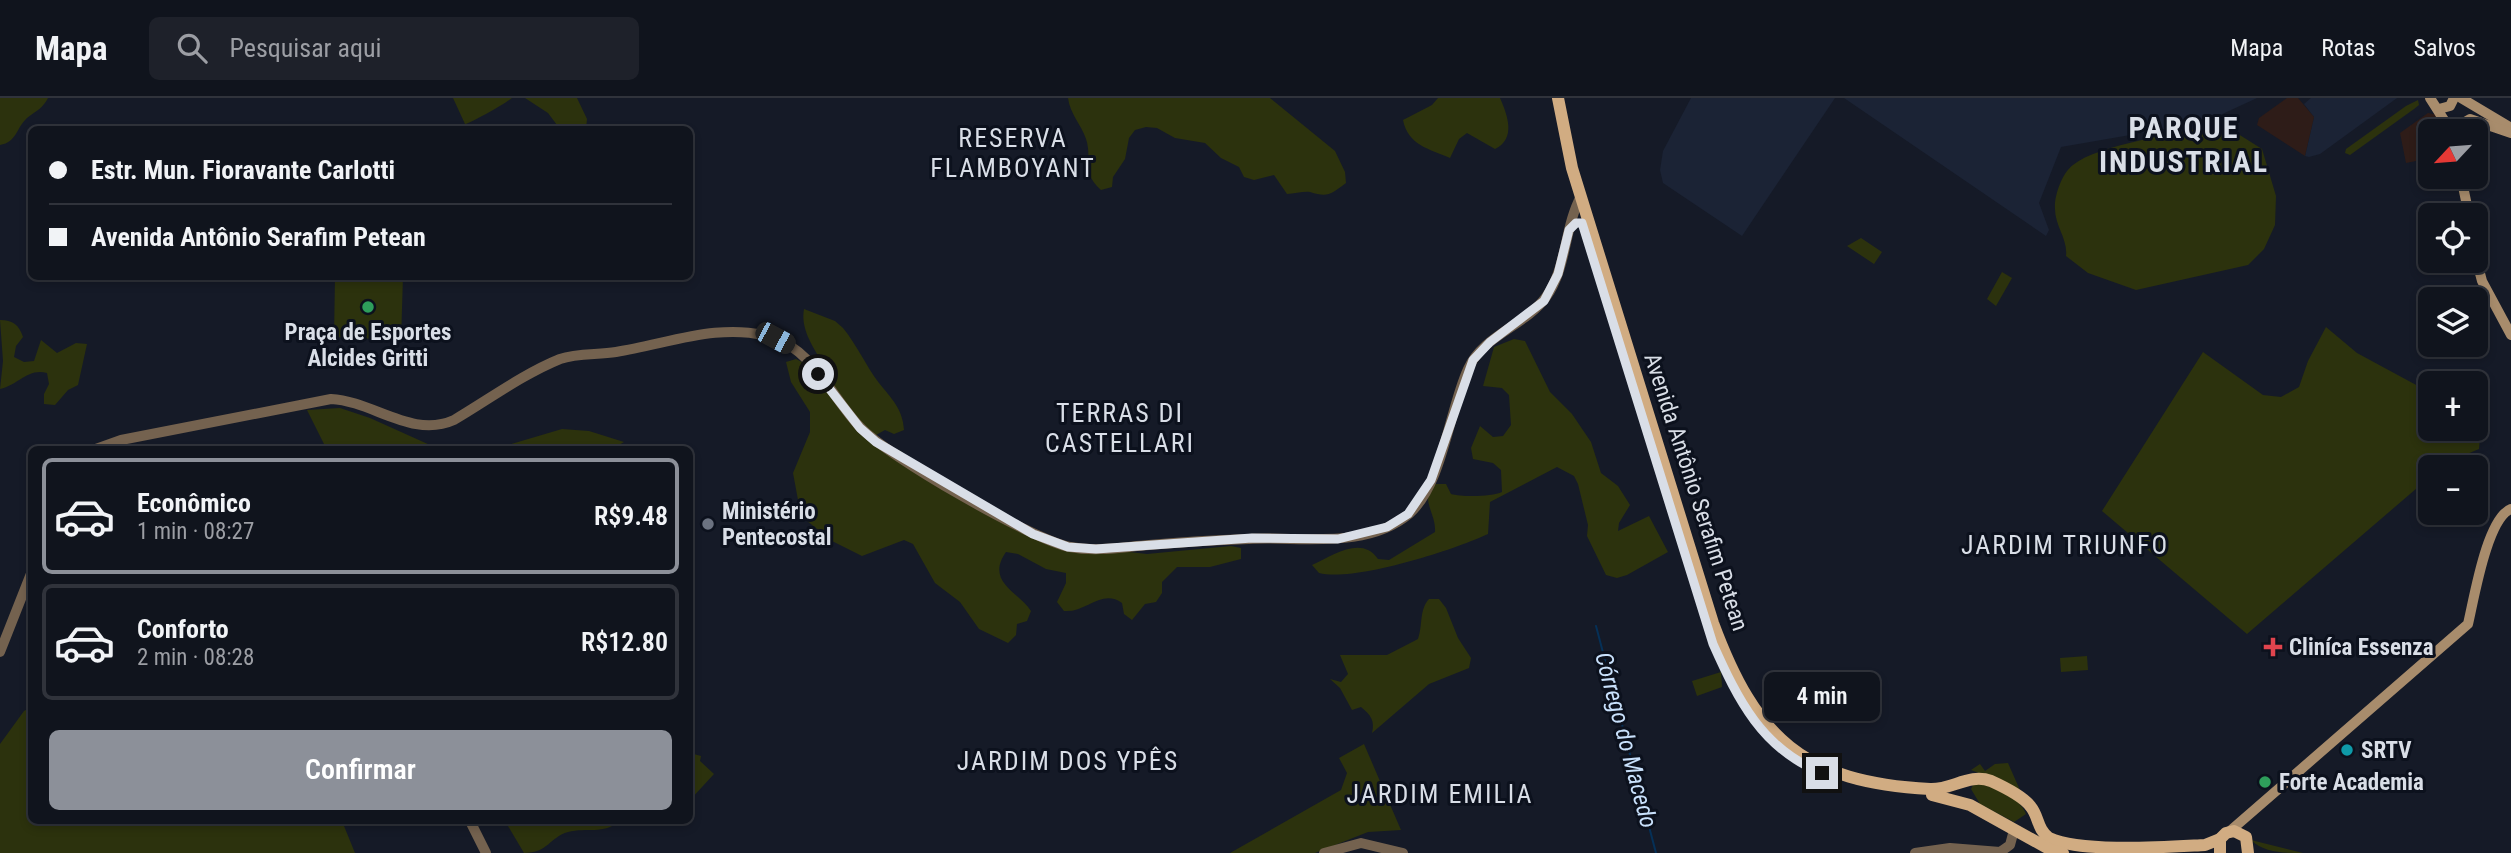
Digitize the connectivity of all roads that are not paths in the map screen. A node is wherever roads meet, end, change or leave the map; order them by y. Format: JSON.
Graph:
{"nodes":[{"id":1,"x":1551,"y":98,"type":"edge"},
{"id":2,"x":1558,"y":98,"type":"edge"},
{"id":3,"x":2430,"y":98,"type":"edge"},
{"id":4,"x":2454,"y":98,"type":"edge"},
{"id":5,"x":2460,"y":98,"type":"edge"},
{"id":6,"x":2439,"y":108,"type":"junction"},
{"id":7,"x":2445,"y":119,"type":"edge"},
{"id":8,"x":2488,"y":125,"type":"edge"},
{"id":9,"x":2511,"y":127,"type":"edge"},
{"id":10,"x":2511,"y":133,"type":"edge"},
{"id":11,"x":1579,"y":200,"type":"junction"},
{"id":12,"x":1582,"y":223,"type":"junction"},
{"id":13,"x":1569,"y":230,"type":"junction"},
{"id":14,"x":2480,"y":273,"type":"edge"},
{"id":15,"x":2511,"y":335,"type":"edge"},
{"id":16,"x":104,"y":446,"type":"edge"},
{"id":17,"x":2511,"y":509,"type":"edge"},
{"id":18,"x":28,"y":581,"type":"edge"},
{"id":19,"x":0,"y":652,"type":"edge"},
{"id":20,"x":1966,"y":780,"type":"junction"},
{"id":21,"x":1970,"y":805,"type":"junction"},
{"id":22,"x":2257,"y":806,"type":"junction"},
{"id":23,"x":2034,"y":814,"type":"junction"},
{"id":24,"x":472,"y":824,"type":"edge"},
{"id":25,"x":2014,"y":830,"type":"junction"},
{"id":26,"x":2244,"y":834,"type":"junction"},
{"id":27,"x":2223,"y":840,"type":"edge"},
{"id":28,"x":2062,"y":849,"type":"edge"},
{"id":29,"x":2249,"y":850,"type":"edge"},
{"id":30,"x":486,"y":853,"type":"edge"},
{"id":31,"x":1324,"y":853,"type":"edge"},
{"id":32,"x":1403,"y":853,"type":"edge"},
{"id":33,"x":1915,"y":853,"type":"edge"},
{"id":34,"x":2262,"y":853,"type":"edge"}],
"edges":[{"from":1,"to":11,"type":"main road","name":"Avenida Antônio Serafim Petean"},
{"from":2,"to":11,"type":"main road","name":"Avenida Antônio Serafim Petean"},
{"from":3,"to":6,"type":"main road"},
{"from":4,"to":6,"type":"main road"},
{"from":5,"to":9,"type":"main road"},
{"from":6,"to":7,"type":"main road"},
{"from":8,"to":10,"type":"main road"},
{"from":11,"to":12,"type":"main road","name":"Avenida Antônio Serafim Petean"},
{"from":11,"to":13,"type":"street"},
{"from":11,"to":20,"type":"main road","name":"Avenida Antônio Serafim Petean"},
{"from":12,"to":13,"type":"street"},
{"from":12,"to":21,"type":"main road","name":"Avenida Antônio Serafim Petean"},
{"from":13,"to":16,"type":"street"},
{"from":14,"to":15,"type":"main road"},
{"from":17,"to":22,"type":"main road"},
{"from":18,"to":19,"type":"street"},
{"from":20,"to":21,"type":"main road"},
{"from":20,"to":23,"type":"main road"},
{"from":21,"to":25,"type":"main road","name":"Avenida Antônio Serafim Petean"},
{"from":22,"to":26,"type":"main road"},
{"from":22,"to":27,"type":"main road"},
{"from":23,"to":25,"type":"main road"},
{"from":23,"to":28,"type":"main road"},
{"from":24,"to":30,"type":"street"},
{"from":25,"to":28,"type":"main road","name":"Avenida Antônio Serafim Petean"},
{"from":25,"to":33,"type":"street"},
{"from":26,"to":27,"type":"main road"},
{"from":26,"to":29,"type":"main road"},
{"from":27,"to":28,"type":"main road","name":"Avenida Antônio Serafim Petean"},
{"from":29,"to":34,"type":"main road"},
{"from":31,"to":32,"type":"street"}]}
